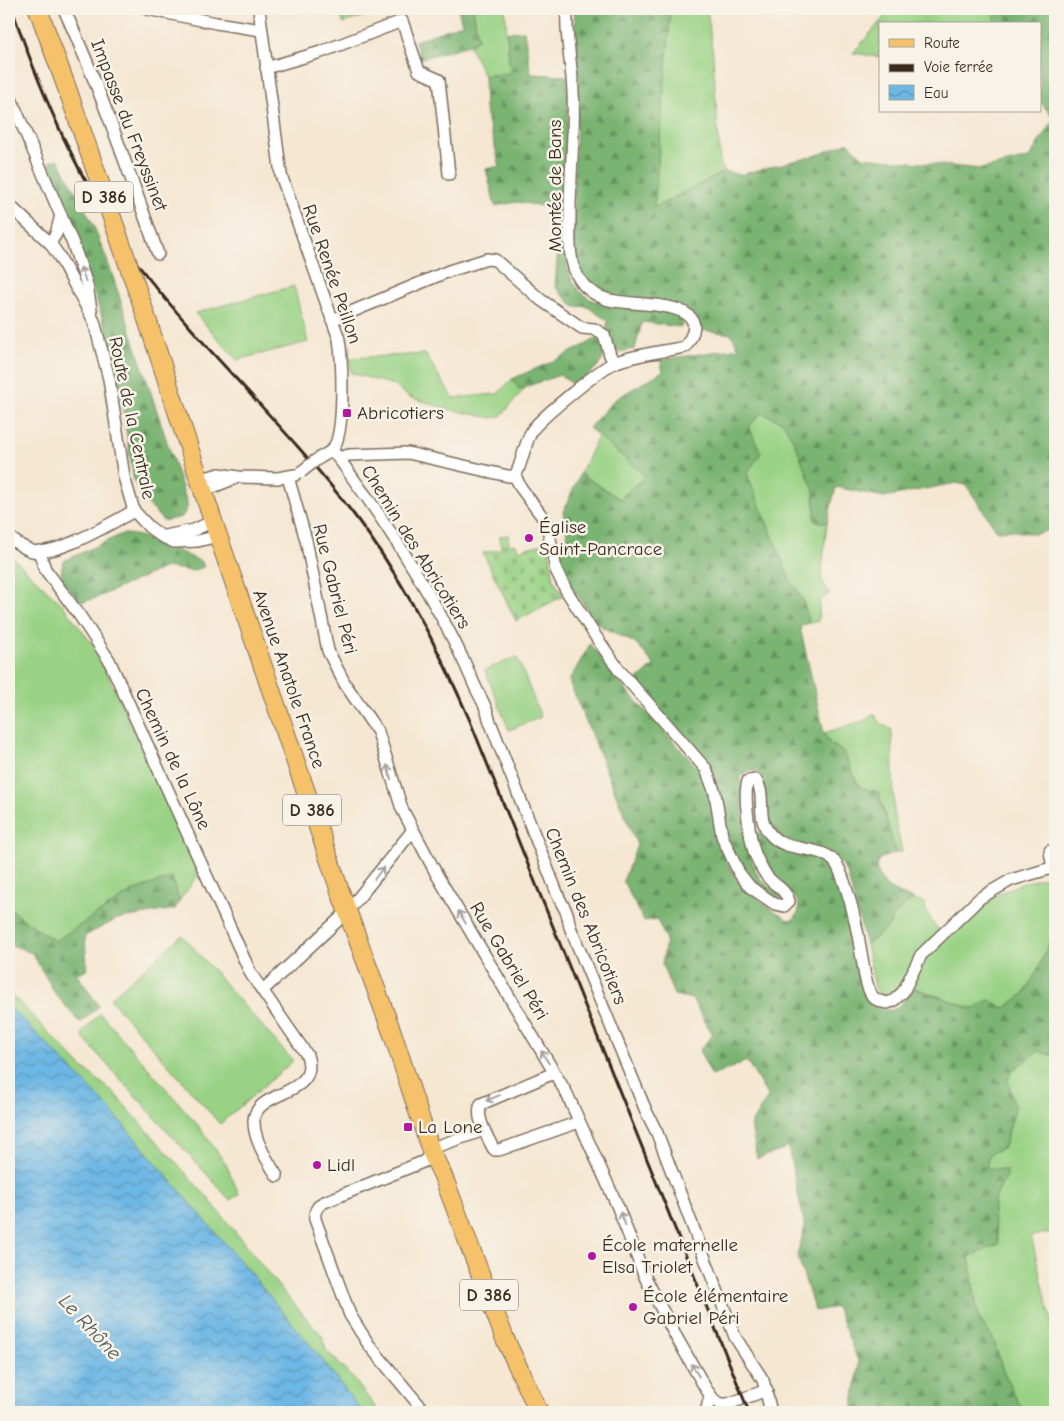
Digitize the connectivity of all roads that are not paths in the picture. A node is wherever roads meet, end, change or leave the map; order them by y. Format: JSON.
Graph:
{"nodes":[{"id":1,"x":38,"y":9,"type":"edge"},
{"id":2,"x":64,"y":9,"type":"edge"},
{"id":3,"x":147,"y":9,"type":"edge"},
{"id":4,"x":259,"y":9,"type":"edge"},
{"id":5,"x":567,"y":9,"type":"edge"},
{"id":6,"x":261,"y":30,"type":"junction"},
{"id":7,"x":266,"y":68,"type":"junction"},
{"id":8,"x":9,"y":94,"type":"edge"},
{"id":9,"x":449,"y":174,"type":"dead end"},
{"id":10,"x":9,"y":206,"type":"edge"},
{"id":11,"x":61,"y":215,"type":"junction"},
{"id":12,"x":50,"y":242,"type":"junction"},
{"id":13,"x":73,"y":244,"type":"junction"},
{"id":14,"x":158,"y":254,"type":"dead end"},
{"id":15,"x":59,"y":256,"type":"junction"},
{"id":16,"x":332,"y":320,"type":"junction"},
{"id":17,"x":94,"y":322,"type":"junction"},
{"id":18,"x":615,"y":363,"type":"junction"},
{"id":19,"x":335,"y":454,"type":"junction"},
{"id":20,"x":515,"y":476,"type":"junction"},
{"id":21,"x":288,"y":477,"type":"junction"},
{"id":22,"x":201,"y":486,"type":"junction"},
{"id":23,"x":134,"y":511,"type":"junction"},
{"id":24,"x":215,"y":529,"type":"junction"},
{"id":25,"x":9,"y":537,"type":"edge"},
{"id":26,"x":39,"y":551,"type":"junction"},
{"id":27,"x":413,"y":830,"type":"junction"},
{"id":28,"x":1050,"y":851,"type":"dead end"},
{"id":29,"x":1054,"y":867,"type":"edge"},
{"id":30,"x":348,"y":911,"type":"junction"},
{"id":31,"x":263,"y":990,"type":"junction"},
{"id":32,"x":554,"y":1073,"type":"junction"},
{"id":33,"x":579,"y":1122,"type":"junction"},
{"id":34,"x":484,"y":1130,"type":"junction"},
{"id":35,"x":431,"y":1151,"type":"junction"},
{"id":36,"x":277,"y":1176,"type":"dead end"},
{"id":37,"x":766,"y":1390,"type":"junction"},
{"id":38,"x":710,"y":1397,"type":"junction"},
{"id":39,"x":425,"y":1412,"type":"edge"},
{"id":40,"x":539,"y":1412,"type":"edge"},
{"id":41,"x":706,"y":1412,"type":"edge"},
{"id":42,"x":771,"y":1412,"type":"edge"}],
"edges":[{"from":1,"to":22,"type":"main road","name":"Avenue Anatole France","number":"D 386","bridge":true},
{"from":2,"to":14,"type":"street","name":"Impasse du Freyssinet"},
{"from":3,"to":6,"type":"street"},
{"from":4,"to":6,"type":"street","name":"Rue Renée Peillon"},
{"from":5,"to":18,"type":"street","name":"Montée de Bans"},
{"from":6,"to":7,"type":"street","name":"Rue Renée Peillon"},
{"from":7,"to":9,"type":"street"},
{"from":7,"to":16,"type":"street","name":"Rue Renée Peillon"},
{"from":8,"to":11,"type":"street"},
{"from":10,"to":12,"type":"street","name":"Route de la Centrale"},
{"from":11,"to":12,"type":"street"},
{"from":11,"to":13,"type":"street"},
{"from":12,"to":15,"type":"street","name":"Route de la Centrale"},
{"from":13,"to":15,"type":"street"},
{"from":17,"to":13,"type":"street","one_way":true},
{"from":15,"to":17,"type":"street","name":"Route de la Centrale"},
{"from":16,"to":18,"type":"street"},
{"from":16,"to":19,"type":"street","name":"Rue Renée Peillon"},
{"from":17,"to":23,"type":"street","name":"Route de la Centrale"},
{"from":18,"to":20,"type":"street"},
{"from":19,"to":20,"type":"street"},
{"from":19,"to":21,"type":"street","bridge":true},
{"from":19,"to":37,"type":"street","name":"Chemin des Abricotiers"},
{"from":20,"to":29,"type":"street"},
{"from":21,"to":22,"type":"street"},
{"from":27,"to":21,"type":"street","name":"Rue Gabriel Péri","one_way":true},
{"from":22,"to":24,"type":"main road","name":"Avenue Anatole France","number":"D 386"},
{"from":23,"to":24,"type":"street","name":"Route de la Centrale"},
{"from":23,"to":26,"type":"street"},
{"from":24,"to":30,"type":"main road","name":"Avenue Anatole France","number":"D 386"},
{"from":25,"to":26,"type":"street"},
{"from":26,"to":31,"type":"street","name":"Chemin de la Lône"},
{"from":30,"to":27,"type":"street","one_way":true},
{"from":32,"to":27,"type":"street","name":"Rue Gabriel Péri","one_way":true},
{"from":28,"to":29,"type":"street"},
{"from":30,"to":31,"type":"street"},
{"from":30,"to":35,"type":"main road","name":"Avenue Anatole France","number":"D 386"},
{"from":31,"to":36,"type":"street","name":"Chemin de la Lône"},
{"from":32,"to":33,"type":"street","name":"Rue Gabriel Péri"},
{"from":32,"to":34,"type":"street","one_way":true},
{"from":33,"to":34,"type":"street"},
{"from":38,"to":33,"type":"street","name":"Rue Gabriel Péri","one_way":true},
{"from":34,"to":35,"type":"street"},
{"from":35,"to":39,"type":"street"},
{"from":35,"to":40,"type":"main road","name":"Avenue Anatole France","number":"D 386"},
{"from":37,"to":38,"type":"street"},
{"from":37,"to":42,"type":"street","name":"Chemin des Abricotiers"},
{"from":38,"to":41,"type":"street"}]}
